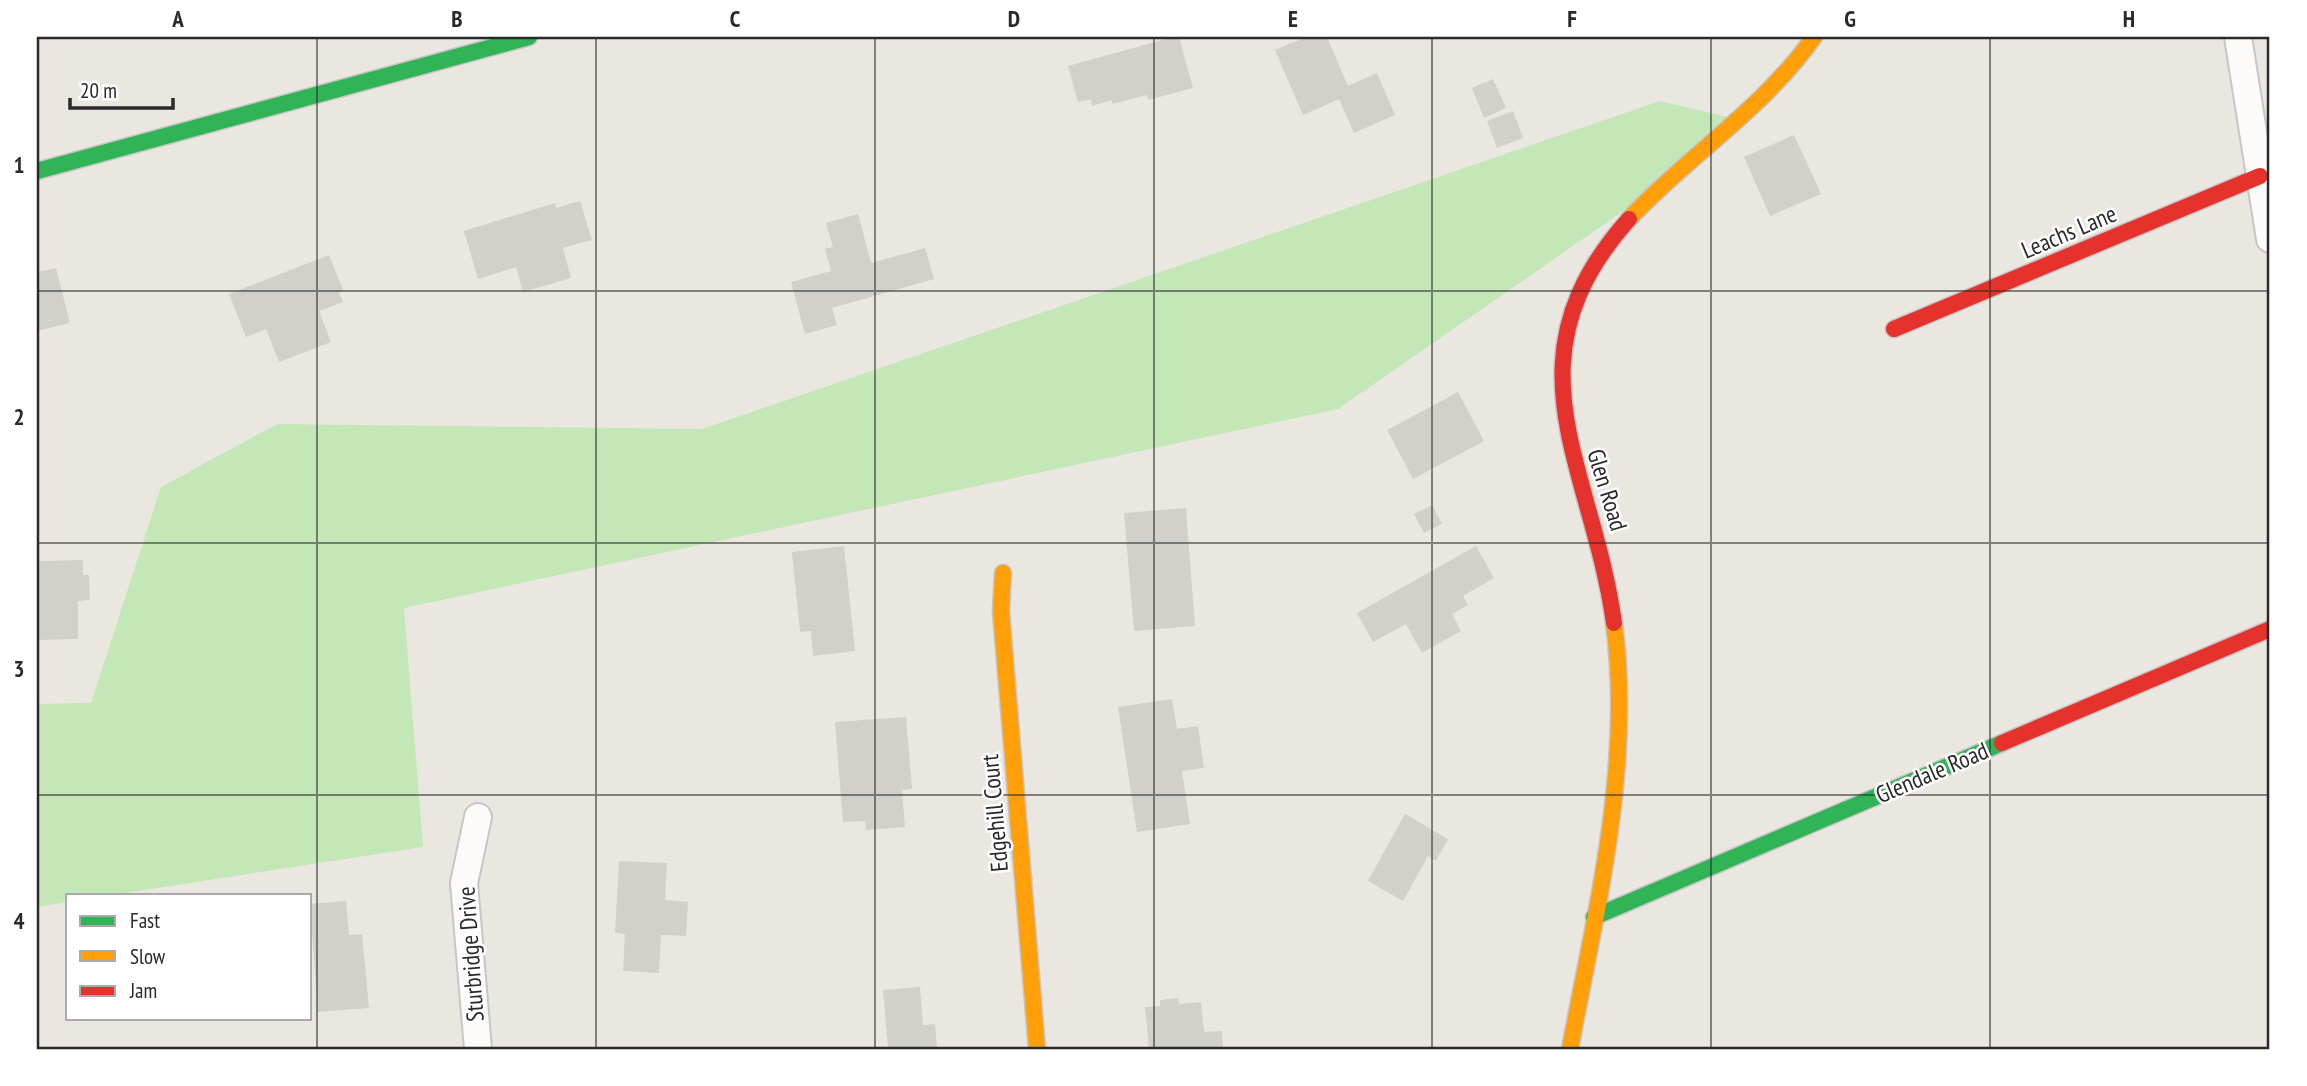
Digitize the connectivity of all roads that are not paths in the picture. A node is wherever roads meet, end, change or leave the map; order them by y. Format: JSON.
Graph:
{"nodes":[{"id":1,"x":528,"y":37,"type":"edge"},
{"id":2,"x":1814,"y":37,"type":"edge"},
{"id":3,"x":2238,"y":37,"type":"edge"},
{"id":4,"x":37,"y":172,"type":"edge"},
{"id":5,"x":2260,"y":176,"type":"junction"},
{"id":6,"x":2270,"y":239,"type":"edge"},
{"id":7,"x":1895,"y":329,"type":"dead end"},
{"id":8,"x":1003,"y":573,"type":"dead end"},
{"id":9,"x":2270,"y":629,"type":"edge"},
{"id":10,"x":478,"y":817,"type":"dead end"},
{"id":11,"x":1594,"y":917,"type":"junction"},
{"id":12,"x":478,"y":1049,"type":"edge"},
{"id":13,"x":1037,"y":1049,"type":"edge"},
{"id":14,"x":1570,"y":1049,"type":"edge"}],
"edges":[{"from":1,"to":4,"type":"street"},
{"from":2,"to":11,"type":"street","name":"Glen Road"},
{"from":3,"to":5,"type":"street"},
{"from":5,"to":6,"type":"street"},
{"from":5,"to":7,"type":"street","name":"Leachs Lane"},
{"from":8,"to":13,"type":"street","name":"Edgehill Court"},
{"from":9,"to":11,"type":"street","name":"Glendale Road"},
{"from":10,"to":12,"type":"street","name":"Sturbridge Drive"},
{"from":11,"to":14,"type":"street","name":"Glen Road"}]}
